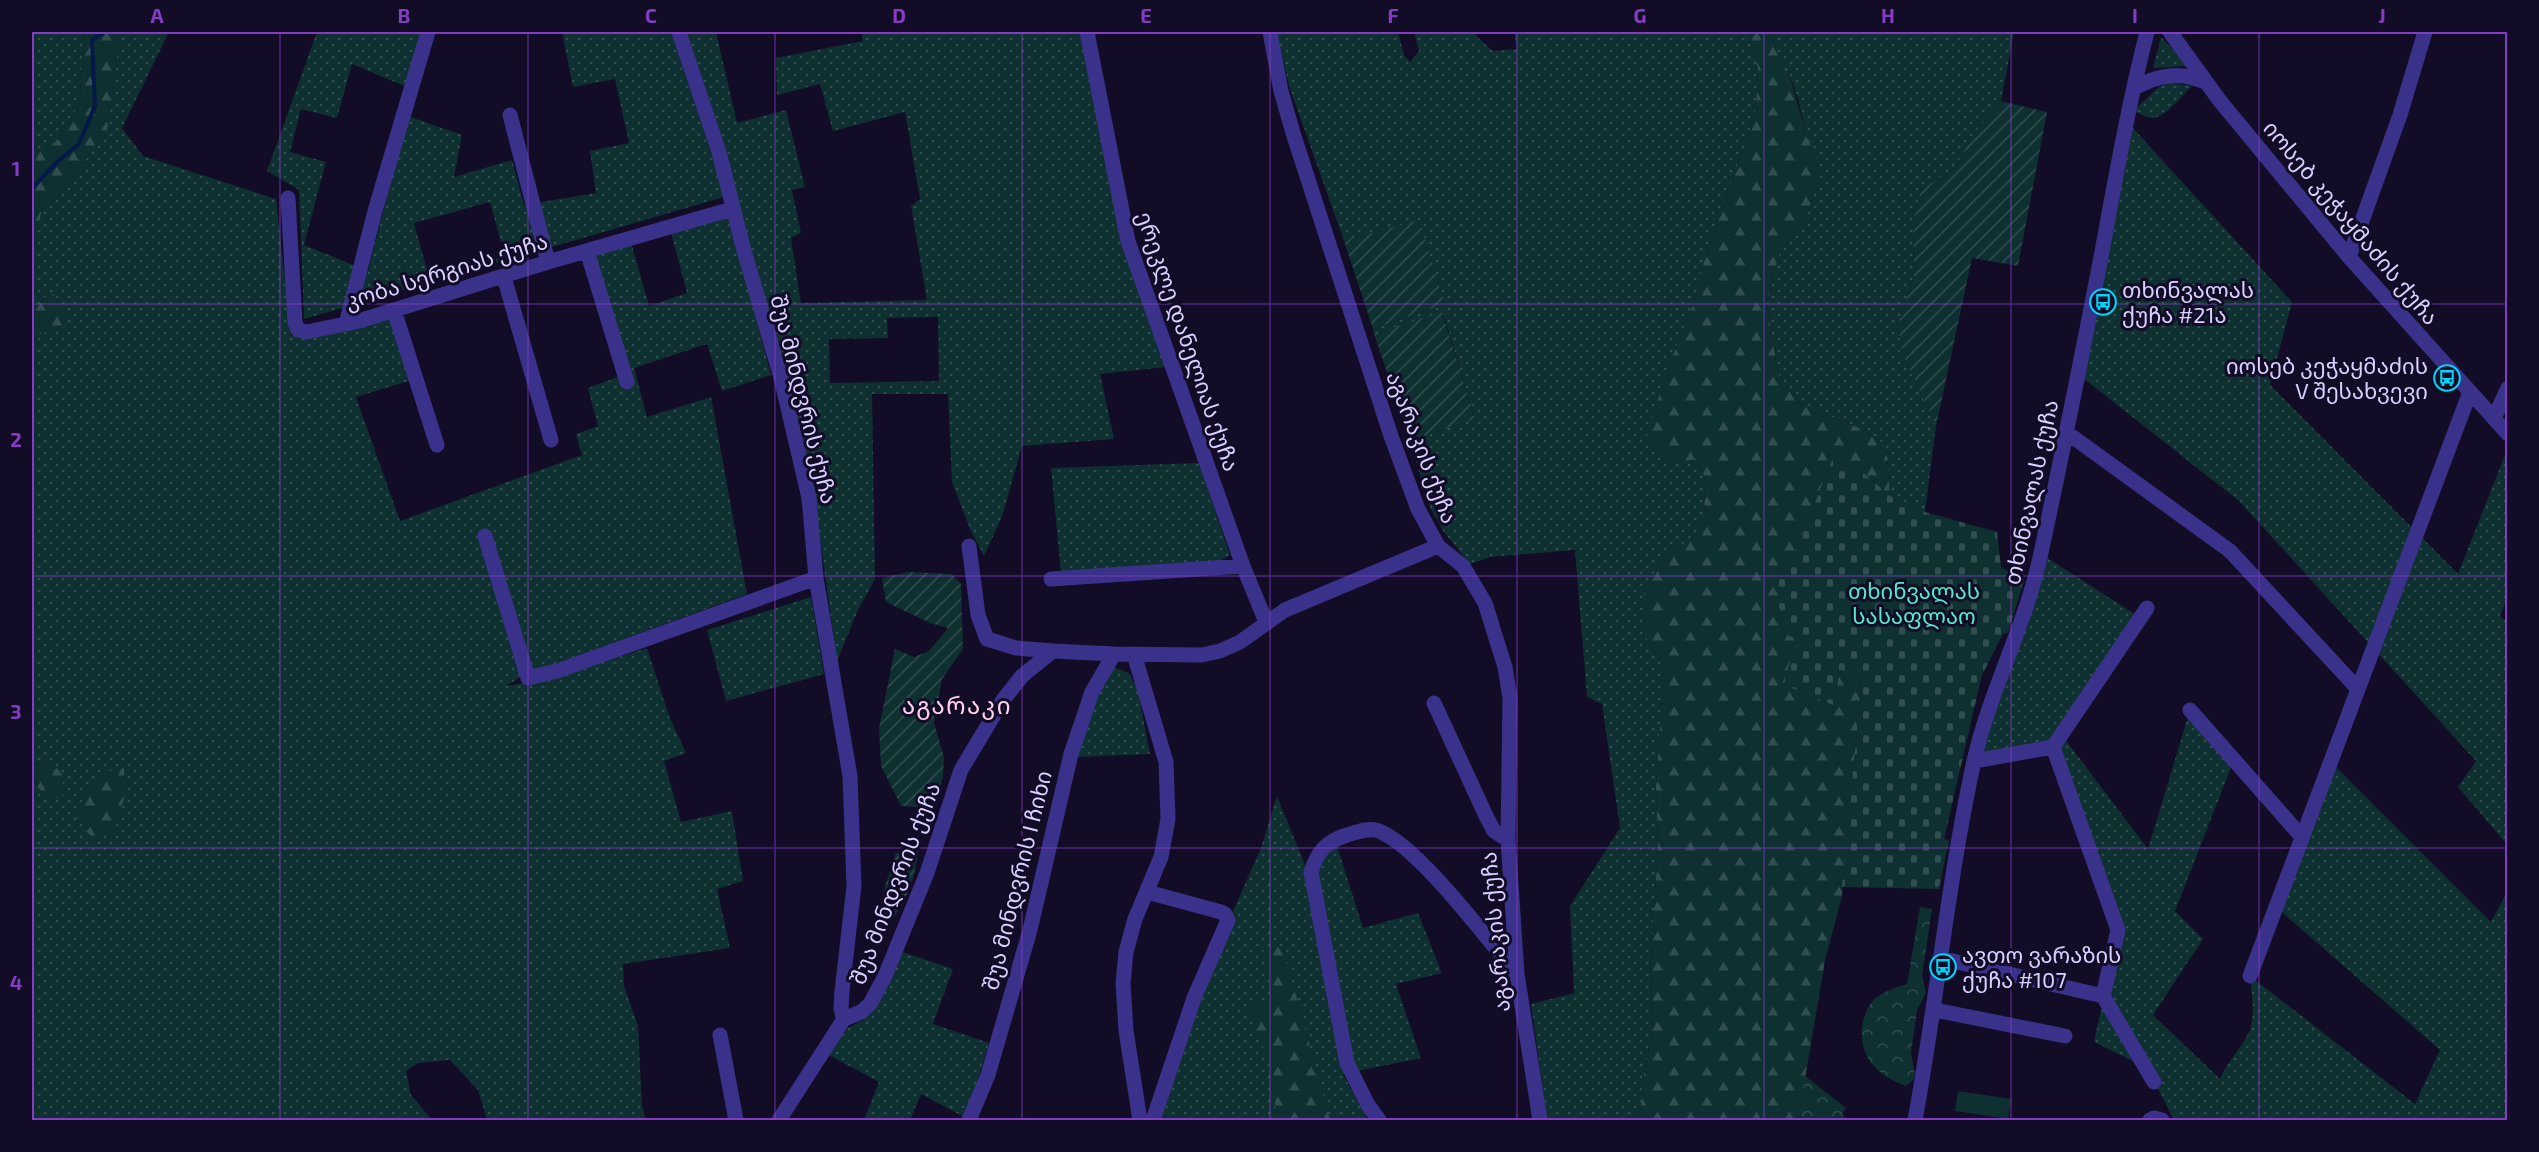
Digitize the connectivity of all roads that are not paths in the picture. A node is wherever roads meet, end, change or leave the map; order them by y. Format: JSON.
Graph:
{"nodes":[{"id":1,"x":428,"y":32,"type":"edge"},
{"id":2,"x":679,"y":32,"type":"edge"},
{"id":3,"x":1087,"y":32,"type":"edge"},
{"id":4,"x":1270,"y":32,"type":"edge"},
{"id":5,"x":2147,"y":32,"type":"edge"},
{"id":6,"x":2170,"y":32,"type":"edge"},
{"id":7,"x":2425,"y":32,"type":"edge"},
{"id":8,"x":2205,"y":82,"type":"junction"},
{"id":9,"x":2134,"y":87,"type":"junction"},
{"id":10,"x":510,"y":115,"type":"dead end"},
{"id":11,"x":288,"y":198,"type":"dead end"},
{"id":12,"x":732,"y":209,"type":"junction"},
{"id":13,"x":587,"y":251,"type":"junction"},
{"id":14,"x":2349,"y":257,"type":"junction"},
{"id":15,"x":548,"y":262,"type":"junction"},
{"id":16,"x":504,"y":277,"type":"junction"},
{"id":17,"x":394,"y":310,"type":"junction"},
{"id":18,"x":346,"y":324,"type":"junction"},
{"id":19,"x":627,"y":382,"type":"dead end"},
{"id":20,"x":2508,"y":388,"type":"edge"},
{"id":21,"x":2470,"y":392,"type":"junction"},
{"id":22,"x":2494,"y":417,"type":"junction"},
{"id":23,"x":2066,"y":432,"type":"junction"},
{"id":24,"x":2508,"y":434,"type":"edge"},
{"id":25,"x":551,"y":440,"type":"dead end"},
{"id":26,"x":437,"y":444,"type":"dead end"},
{"id":27,"x":485,"y":536,"type":"dead end"},
{"id":28,"x":969,"y":546,"type":"dead end"},
{"id":29,"x":1438,"y":546,"type":"junction"},
{"id":30,"x":1243,"y":566,"type":"junction"},
{"id":31,"x":816,"y":578,"type":"junction"},
{"id":32,"x":1051,"y":579,"type":"dead end"},
{"id":33,"x":2147,"y":608,"type":"dead end"},
{"id":34,"x":1266,"y":622,"type":"junction"},
{"id":35,"x":1053,"y":651,"type":"junction"},
{"id":36,"x":1114,"y":654,"type":"junction"},
{"id":37,"x":1134,"y":654,"type":"junction"},
{"id":38,"x":2358,"y":689,"type":"junction"},
{"id":39,"x":1434,"y":703,"type":"dead end"},
{"id":40,"x":2190,"y":710,"type":"dead end"},
{"id":41,"x":2053,"y":747,"type":"junction"},
{"id":42,"x":1974,"y":761,"type":"junction"},
{"id":43,"x":2302,"y":837,"type":"junction"},
{"id":44,"x":1508,"y":840,"type":"junction"},
{"id":45,"x":1147,"y":892,"type":"junction"},
{"id":46,"x":1940,"y":958,"type":"junction"},
{"id":47,"x":1517,"y":974,"type":"junction"},
{"id":48,"x":2250,"y":976,"type":"dead end"},
{"id":49,"x":2103,"y":996,"type":"junction"},
{"id":50,"x":1935,"y":1010,"type":"junction"},
{"id":51,"x":844,"y":1019,"type":"junction"},
{"id":52,"x":720,"y":1035,"type":"dead end"},
{"id":53,"x":2065,"y":1036,"type":"dead end"},
{"id":54,"x":2154,"y":1082,"type":"dead end"},
{"id":55,"x":736,"y":1120,"type":"edge"},
{"id":56,"x":779,"y":1120,"type":"edge"},
{"id":57,"x":969,"y":1120,"type":"edge"},
{"id":58,"x":1140,"y":1120,"type":"edge"},
{"id":59,"x":1153,"y":1120,"type":"edge"},
{"id":60,"x":1379,"y":1120,"type":"edge"},
{"id":61,"x":1540,"y":1120,"type":"edge"},
{"id":62,"x":1915,"y":1120,"type":"edge"}],
"edges":[{"from":1,"to":18,"type":"street"},
{"from":2,"to":12,"type":"street","name":"შუა მინდვრის ქუჩა"},
{"from":3,"to":30,"type":"street","name":"ერეკლე დანელიას ქუჩა"},
{"from":4,"to":29,"type":"street","name":"აგარაკის ქუჩა"},
{"from":5,"to":9,"type":"street","name":"თხინვალას ქუჩა"},
{"from":6,"to":8,"type":"street","name":"იოსებ კეჭაყმაძის ქუჩა"},
{"from":7,"to":14,"type":"street"},
{"from":8,"to":9,"type":"street"},
{"from":8,"to":14,"type":"street","name":"იოსებ კეჭაყმაძის ქუჩა"},
{"from":9,"to":23,"type":"street","name":"თხინვალას ქუჩა"},
{"from":10,"to":15,"type":"street"},
{"from":11,"to":18,"type":"street","name":"კობა სერგიას ქუჩა"},
{"from":12,"to":13,"type":"street","name":"კობა სერგიას ქუჩა"},
{"from":12,"to":31,"type":"street","name":"შუა მინდვრის ქუჩა"},
{"from":13,"to":15,"type":"street","name":"კობა სერგიას ქუჩა"},
{"from":13,"to":19,"type":"street"},
{"from":14,"to":21,"type":"street","name":"იოსებ კეჭაყმაძის ქუჩა"},
{"from":15,"to":16,"type":"street","name":"კობა სერგიას ქუჩა"},
{"from":16,"to":17,"type":"street","name":"კობა სერგიას ქუჩა"},
{"from":16,"to":25,"type":"street"},
{"from":17,"to":18,"type":"street","name":"კობა სერგიას ქუჩა"},
{"from":17,"to":26,"type":"street"},
{"from":20,"to":22,"type":"street"},
{"from":21,"to":22,"type":"street","name":"იოსებ კეჭაყმაძის ქუჩა"},
{"from":21,"to":38,"type":"street"},
{"from":22,"to":24,"type":"street","name":"იოსებ კეჭაყმაძის ქუჩა"},
{"from":23,"to":38,"type":"street"},
{"from":23,"to":42,"type":"street","name":"თხინვალას ქუჩა"},
{"from":27,"to":31,"type":"street"},
{"from":28,"to":35,"type":"street"},
{"from":29,"to":34,"type":"street"},
{"from":29,"to":44,"type":"street","name":"აგარაკის ქუჩა"},
{"from":30,"to":32,"type":"street"},
{"from":30,"to":34,"type":"street","name":"ერეკლე დანელიას ქუჩა"},
{"from":31,"to":51,"type":"street","name":"შუა მინდვრის ქუჩა"},
{"from":33,"to":41,"type":"street"},
{"from":34,"to":37,"type":"street"},
{"from":35,"to":36,"type":"street"},
{"from":35,"to":51,"type":"street","name":"შუა მინდვრის ქუჩა"},
{"from":36,"to":37,"type":"street"},
{"from":36,"to":57,"type":"street","name":"შუა მინდვრის I ჩიხი"},
{"from":37,"to":45,"type":"street"},
{"from":38,"to":43,"type":"street"},
{"from":39,"to":44,"type":"street"},
{"from":40,"to":43,"type":"street"},
{"from":41,"to":42,"type":"street"},
{"from":41,"to":49,"type":"street"},
{"from":42,"to":46,"type":"street","name":"თხინვალას ქუჩა"},
{"from":43,"to":48,"type":"street"},
{"from":44,"to":47,"type":"street","name":"აგარაკის ქუჩა"},
{"from":45,"to":58,"type":"street"},
{"from":45,"to":59,"type":"street"},
{"from":46,"to":49,"type":"street"},
{"from":46,"to":50,"type":"street","name":"თხინვალას ქუჩა"},
{"from":47,"to":60,"type":"street"},
{"from":47,"to":61,"type":"street","name":"აგარაკის ქუჩა"},
{"from":49,"to":54,"type":"street"},
{"from":50,"to":53,"type":"street"},
{"from":50,"to":62,"type":"street","name":"თხინვალას ქუჩა"},
{"from":51,"to":56,"type":"street"},
{"from":52,"to":55,"type":"street"}]}
